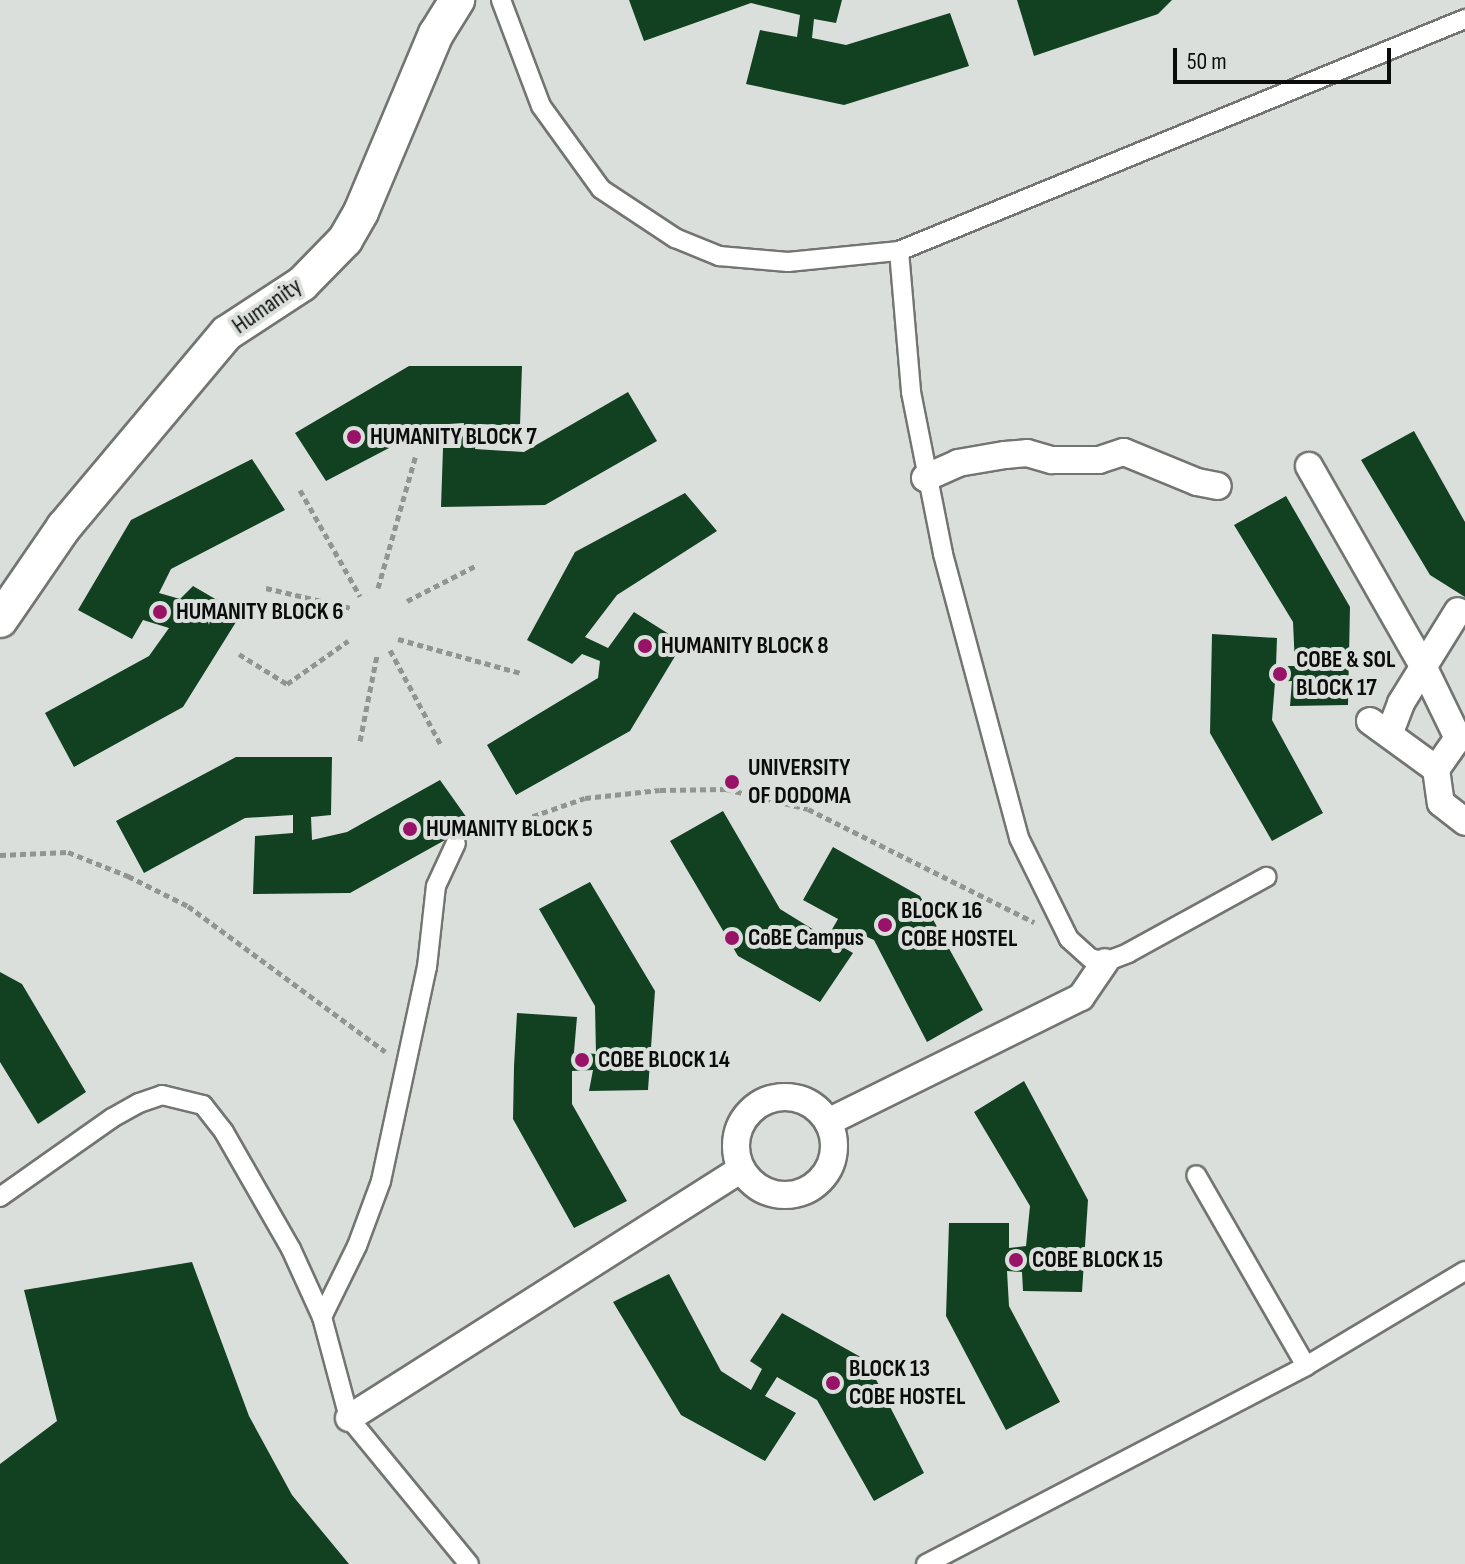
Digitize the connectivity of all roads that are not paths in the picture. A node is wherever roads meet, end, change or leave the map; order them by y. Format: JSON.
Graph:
{"nodes":[{"id":1,"x":457,"y":0,"type":"edge"},
{"id":2,"x":501,"y":0,"type":"edge"},
{"id":3,"x":1465,"y":19,"type":"edge"},
{"id":4,"x":899,"y":251,"type":"junction"},
{"id":5,"x":1309,"y":466,"type":"dead end"},
{"id":6,"x":925,"y":478,"type":"junction"},
{"id":7,"x":1218,"y":486,"type":"dead end"},
{"id":8,"x":1458,"y":611,"type":"dead end"},
{"id":9,"x":0,"y":620,"type":"edge"},
{"id":10,"x":1423,"y":666,"type":"junction"},
{"id":11,"x":1462,"y":737,"type":"edge"},
{"id":12,"x":1436,"y":769,"type":"junction"},
{"id":13,"x":1465,"y":822,"type":"edge"},
{"id":14,"x":456,"y":843,"type":"road end"},
{"id":15,"x":1266,"y":877,"type":"dead end"},
{"id":16,"x":1105,"y":962,"type":"junction"},
{"id":17,"x":828,"y":1122,"type":"junction"},
{"id":18,"x":741,"y":1169,"type":"junction"},
{"id":19,"x":1196,"y":1175,"type":"dead end"},
{"id":20,"x":0,"y":1197,"type":"edge"},
{"id":21,"x":1465,"y":1271,"type":"edge"},
{"id":22,"x":322,"y":1317,"type":"junction"},
{"id":23,"x":1306,"y":1366,"type":"junction"},
{"id":24,"x":349,"y":1418,"type":"junction"},
{"id":25,"x":469,"y":1564,"type":"edge"},
{"id":26,"x":926,"y":1564,"type":"edge"}],
"edges":[{"from":1,"to":9,"type":"street","name":"Humanity"},
{"from":2,"to":4,"type":"lane"},
{"from":3,"to":4,"type":"lane"},
{"from":4,"to":6,"type":"lane"},
{"from":5,"to":10,"type":"street"},
{"from":6,"to":7,"type":"street"},
{"from":6,"to":16,"type":"lane"},
{"from":8,"to":10,"type":"street"},
{"from":10,"to":11,"type":"street"},
{"from":10,"to":12,"type":"street"},
{"from":11,"to":12,"type":"street"},
{"from":12,"to":13,"type":"street"},
{"from":14,"to":22,"type":"lane"},
{"from":15,"to":16,"type":"lane"},
{"from":16,"to":17,"type":"street"},
{"from":17,"to":18,"type":"street"},
{"from":17,"to":18,"type":"street"},
{"from":18,"to":24,"type":"street"},
{"from":19,"to":23,"type":"lane"},
{"from":20,"to":22,"type":"lane"},
{"from":21,"to":23,"type":"lane"},
{"from":22,"to":24,"type":"lane"},
{"from":23,"to":26,"type":"lane"},
{"from":24,"to":25,"type":"lane"}]}
